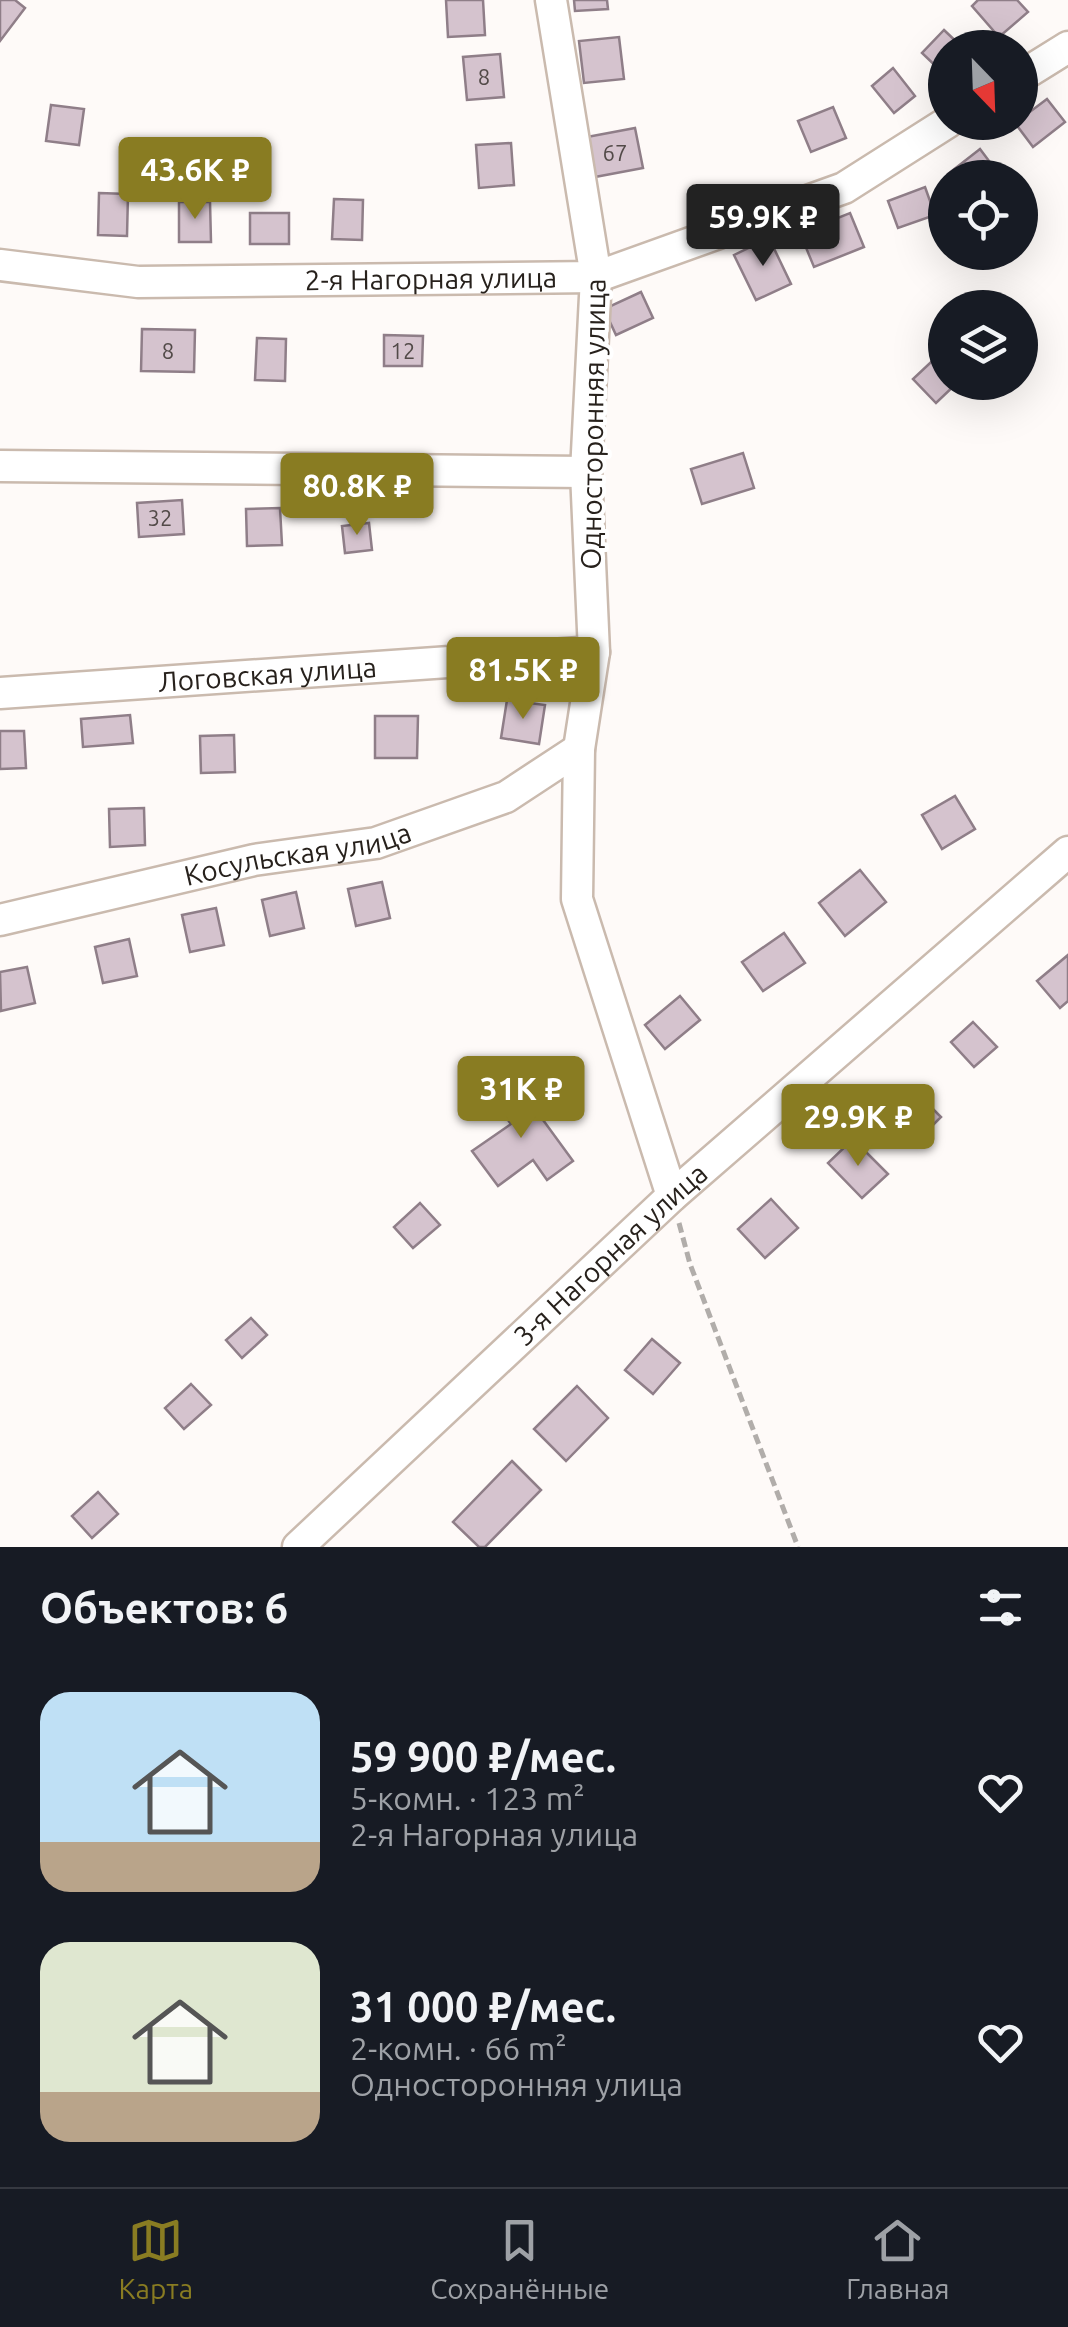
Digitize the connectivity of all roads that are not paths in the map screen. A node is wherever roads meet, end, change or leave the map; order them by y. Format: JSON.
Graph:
{"nodes":[{"id":1,"x":552,"y":0,"type":"edge"},
{"id":2,"x":1068,"y":47,"type":"edge"},
{"id":3,"x":1038,"y":66,"type":"edge"},
{"id":4,"x":928,"y":135,"type":"edge"},
{"id":5,"x":0,"y":264,"type":"edge"},
{"id":6,"x":596,"y":277,"type":"junction"},
{"id":7,"x":0,"y":466,"type":"edge"},
{"id":8,"x":586,"y":472,"type":"junction"},
{"id":9,"x":594,"y":652,"type":"junction"},
{"id":10,"x":0,"y":694,"type":"edge"},
{"id":11,"x":579,"y":749,"type":"junction"},
{"id":12,"x":1068,"y":852,"type":"edge"},
{"id":13,"x":0,"y":920,"type":"edge"},
{"id":14,"x":672,"y":1196,"type":"junction"},
{"id":15,"x":298,"y":1547,"type":"edge"}],
"edges":[{"from":1,"to":6,"type":"street","name":"Односторонняя улица"},
{"from":2,"to":3,"type":"street"},
{"from":4,"to":6,"type":"street","name":"2-я Нагорная улица"},
{"from":5,"to":6,"type":"street","name":"2-я Нагорная улица"},
{"from":6,"to":8,"type":"street","name":"Односторонняя улица"},
{"from":7,"to":8,"type":"street"},
{"from":8,"to":9,"type":"street","name":"Односторонняя улица"},
{"from":9,"to":10,"type":"street","name":"Логовская улица"},
{"from":9,"to":11,"type":"street","name":"Односторонняя улица"},
{"from":11,"to":13,"type":"street","name":"Косульская улица"},
{"from":11,"to":14,"type":"street","name":"Односторонняя улица"},
{"from":12,"to":14,"type":"street","name":"3-я Нагорная улица"},
{"from":14,"to":15,"type":"street","name":"3-я Нагорная улица"}]}
